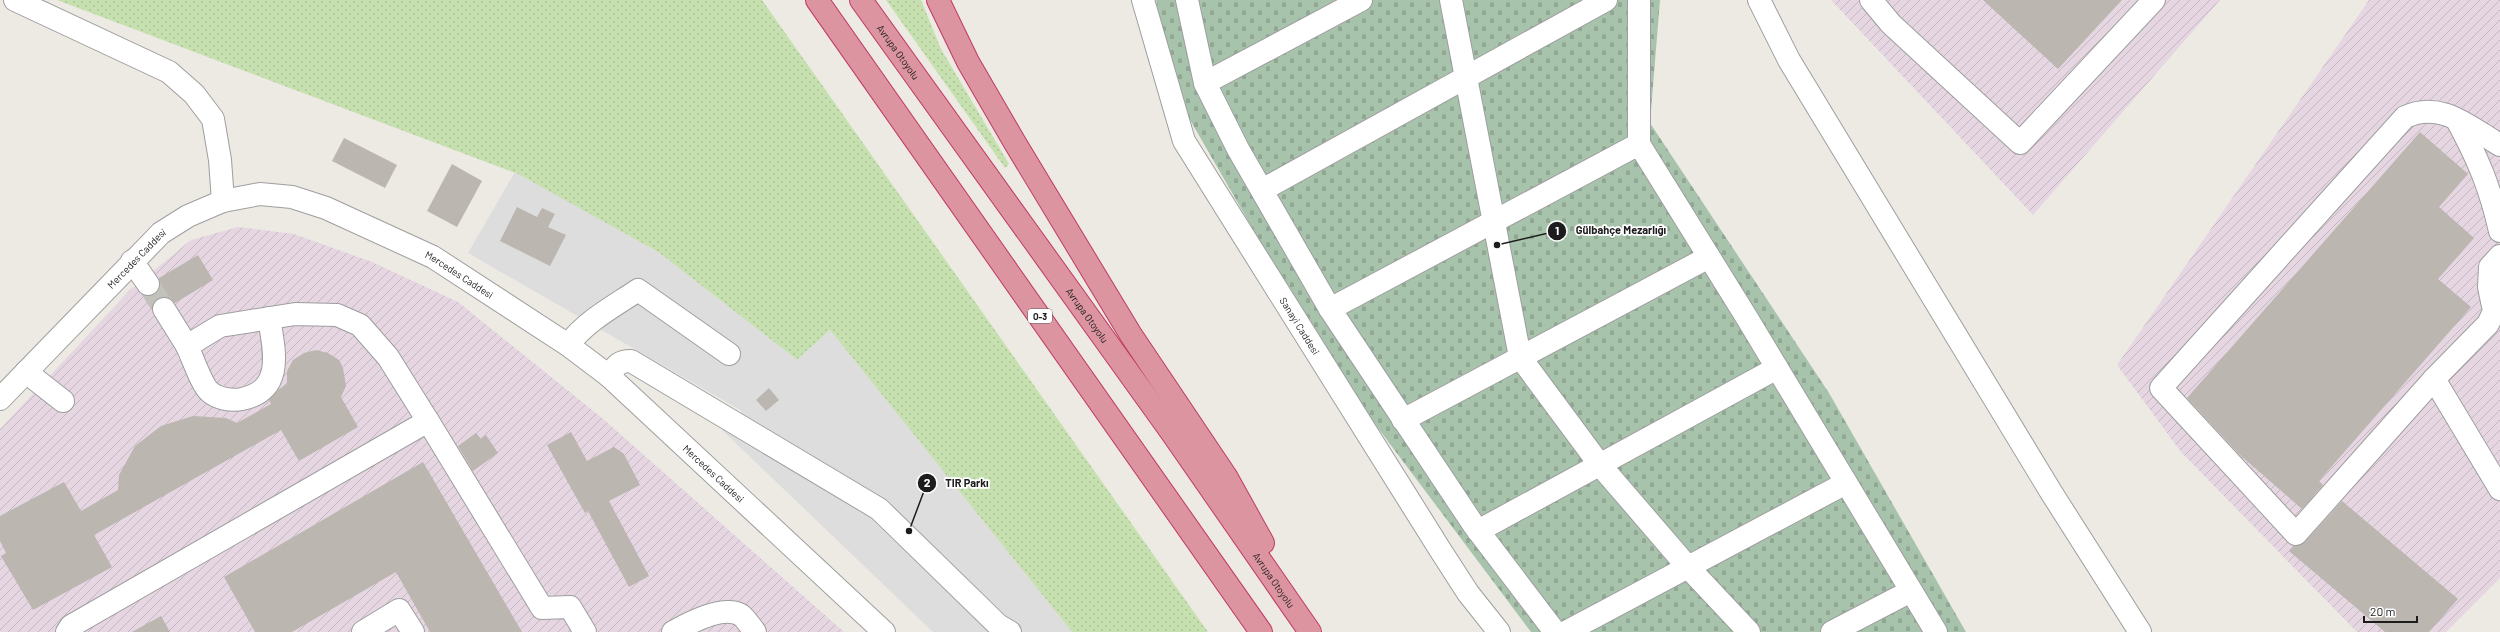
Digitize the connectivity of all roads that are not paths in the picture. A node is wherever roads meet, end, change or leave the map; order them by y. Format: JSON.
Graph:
{"nodes":[{"id":1,"x":15,"y":0,"type":"edge"},
{"id":2,"x":817,"y":0,"type":"edge"},
{"id":3,"x":861,"y":0,"type":"edge"},
{"id":4,"x":938,"y":0,"type":"edge"},
{"id":5,"x":1143,"y":0,"type":"edge"},
{"id":6,"x":1187,"y":0,"type":"edge"},
{"id":7,"x":1361,"y":0,"type":"edge"},
{"id":8,"x":1451,"y":0,"type":"edge"},
{"id":9,"x":1606,"y":0,"type":"edge"},
{"id":10,"x":1639,"y":0,"type":"edge"},
{"id":11,"x":1759,"y":0,"type":"edge"},
{"id":12,"x":1871,"y":0,"type":"edge"},
{"id":13,"x":2154,"y":0,"type":"edge"},
{"id":14,"x":1465,"y":79,"type":"junction"},
{"id":15,"x":1205,"y":83,"type":"junction"},
{"id":16,"x":2457,"y":120,"type":"junction"},
{"id":17,"x":1639,"y":144,"type":"junction"},
{"id":18,"x":2500,"y":145,"type":"edge"},
{"id":19,"x":1262,"y":190,"type":"junction"},
{"id":20,"x":223,"y":201,"type":"junction"},
{"id":21,"x":1494,"y":221,"type":"junction"},
{"id":22,"x":2500,"y":231,"type":"edge"},
{"id":23,"x":1709,"y":256,"type":"junction"},
{"id":24,"x":2500,"y":256,"type":"edge"},
{"id":25,"x":132,"y":261,"type":"junction"},
{"id":26,"x":148,"y":284,"type":"tunnel mouth"},
{"id":27,"x":164,"y":309,"type":"tunnel mouth"},
{"id":28,"x":1330,"y":309,"type":"junction"},
{"id":29,"x":269,"y":318,"type":"junction"},
{"id":30,"x":568,"y":345,"type":"junction"},
{"id":31,"x":187,"y":346,"type":"junction"},
{"id":32,"x":729,"y":354,"type":"dead end"},
{"id":33,"x":1520,"y":357,"type":"junction"},
{"id":34,"x":1777,"y":368,"type":"junction"},
{"id":35,"x":26,"y":372,"type":"junction"},
{"id":36,"x":609,"y":376,"type":"junction"},
{"id":37,"x":2434,"y":379,"type":"junction"},
{"id":38,"x":0,"y":399,"type":"edge"},
{"id":39,"x":63,"y":401,"type":"dead end"},
{"id":40,"x":1403,"y":420,"type":"junction"},
{"id":41,"x":428,"y":421,"type":"junction"},
{"id":42,"x":1600,"y":465,"type":"junction"},
{"id":43,"x":1846,"y":483,"type":"junction"},
{"id":44,"x":2500,"y":489,"type":"edge"},
{"id":45,"x":1478,"y":531,"type":"junction"},
{"id":46,"x":1688,"y":566,"type":"junction"},
{"id":47,"x":1911,"y":591,"type":"junction"},
{"id":48,"x":1283,"y":592,"type":"junction"},
{"id":49,"x":67,"y":632,"type":"edge"},
{"id":50,"x":363,"y":632,"type":"edge"},
{"id":51,"x":413,"y":632,"type":"edge"},
{"id":52,"x":585,"y":632,"type":"edge"},
{"id":53,"x":673,"y":632,"type":"edge"},
{"id":54,"x":755,"y":632,"type":"edge"},
{"id":55,"x":884,"y":632,"type":"edge"},
{"id":56,"x":1010,"y":632,"type":"edge"},
{"id":57,"x":1261,"y":632,"type":"edge"},
{"id":58,"x":1310,"y":632,"type":"edge"},
{"id":59,"x":1499,"y":632,"type":"edge"},
{"id":60,"x":1555,"y":632,"type":"edge"},
{"id":61,"x":1566,"y":632,"type":"edge"},
{"id":62,"x":1749,"y":632,"type":"edge"},
{"id":63,"x":1832,"y":632,"type":"edge"},
{"id":64,"x":1936,"y":632,"type":"edge"},
{"id":65,"x":2140,"y":632,"type":"edge"}],
"edges":[{"from":1,"to":20,"type":"street"},
{"from":2,"to":57,"type":"highway","number":"O-3"},
{"from":3,"to":48,"type":"highway","name":"Avrupa Otoyolu"},
{"from":4,"to":48,"type":"highway"},
{"from":5,"to":59,"type":"street","name":"Sanayi Caddesi"},
{"from":6,"to":15,"type":"street"},
{"from":7,"to":15,"type":"street"},
{"from":8,"to":14,"type":"street"},
{"from":9,"to":14,"type":"street"},
{"from":10,"to":17,"type":"street"},
{"from":11,"to":65,"type":"street"},
{"from":12,"to":13,"type":"street"},
{"from":14,"to":19,"type":"street"},
{"from":14,"to":21,"type":"street"},
{"from":15,"to":19,"type":"street"},
{"from":16,"to":18,"type":"street"},
{"from":16,"to":22,"type":"street"},
{"from":16,"to":37,"type":"street"},
{"from":17,"to":21,"type":"street"},
{"from":17,"to":23,"type":"street"},
{"from":19,"to":28,"type":"street"},
{"from":20,"to":25,"type":"street","name":"Mercedes Caddesi"},
{"from":20,"to":30,"type":"street","name":"Mercedes Caddesi"},
{"from":21,"to":28,"type":"street"},
{"from":21,"to":33,"type":"street"},
{"from":23,"to":33,"type":"street"},
{"from":23,"to":34,"type":"street"},
{"from":24,"to":37,"type":"street"},
{"from":25,"to":26,"type":"street"},
{"from":25,"to":35,"type":"street","name":"Mercedes Caddesi"},
{"from":27,"to":31,"type":"street"},
{"from":28,"to":40,"type":"street"},
{"from":29,"to":31,"type":"street"},
{"from":29,"to":31,"type":"street"},
{"from":29,"to":41,"type":"street"},
{"from":30,"to":32,"type":"street"},
{"from":30,"to":36,"type":"street","name":"Mercedes Caddesi"},
{"from":33,"to":40,"type":"street"},
{"from":33,"to":42,"type":"street"},
{"from":34,"to":42,"type":"street"},
{"from":34,"to":43,"type":"street"},
{"from":35,"to":38,"type":"street","name":"Mercedes Caddesi"},
{"from":35,"to":39,"type":"street"},
{"from":36,"to":55,"type":"street","name":"Mercedes Caddesi"},
{"from":36,"to":56,"type":"street"},
{"from":37,"to":44,"type":"street"},
{"from":40,"to":45,"type":"street"},
{"from":41,"to":49,"type":"street"},
{"from":41,"to":52,"type":"street"},
{"from":42,"to":45,"type":"street"},
{"from":42,"to":46,"type":"street"},
{"from":43,"to":46,"type":"street"},
{"from":43,"to":47,"type":"street"},
{"from":45,"to":60,"type":"street"},
{"from":46,"to":61,"type":"street"},
{"from":46,"to":62,"type":"street"},
{"from":47,"to":63,"type":"street"},
{"from":47,"to":64,"type":"street"},
{"from":48,"to":58,"type":"highway","name":"Avrupa Otoyolu"},
{"from":50,"to":51,"type":"street"},
{"from":53,"to":54,"type":"street"}]}
